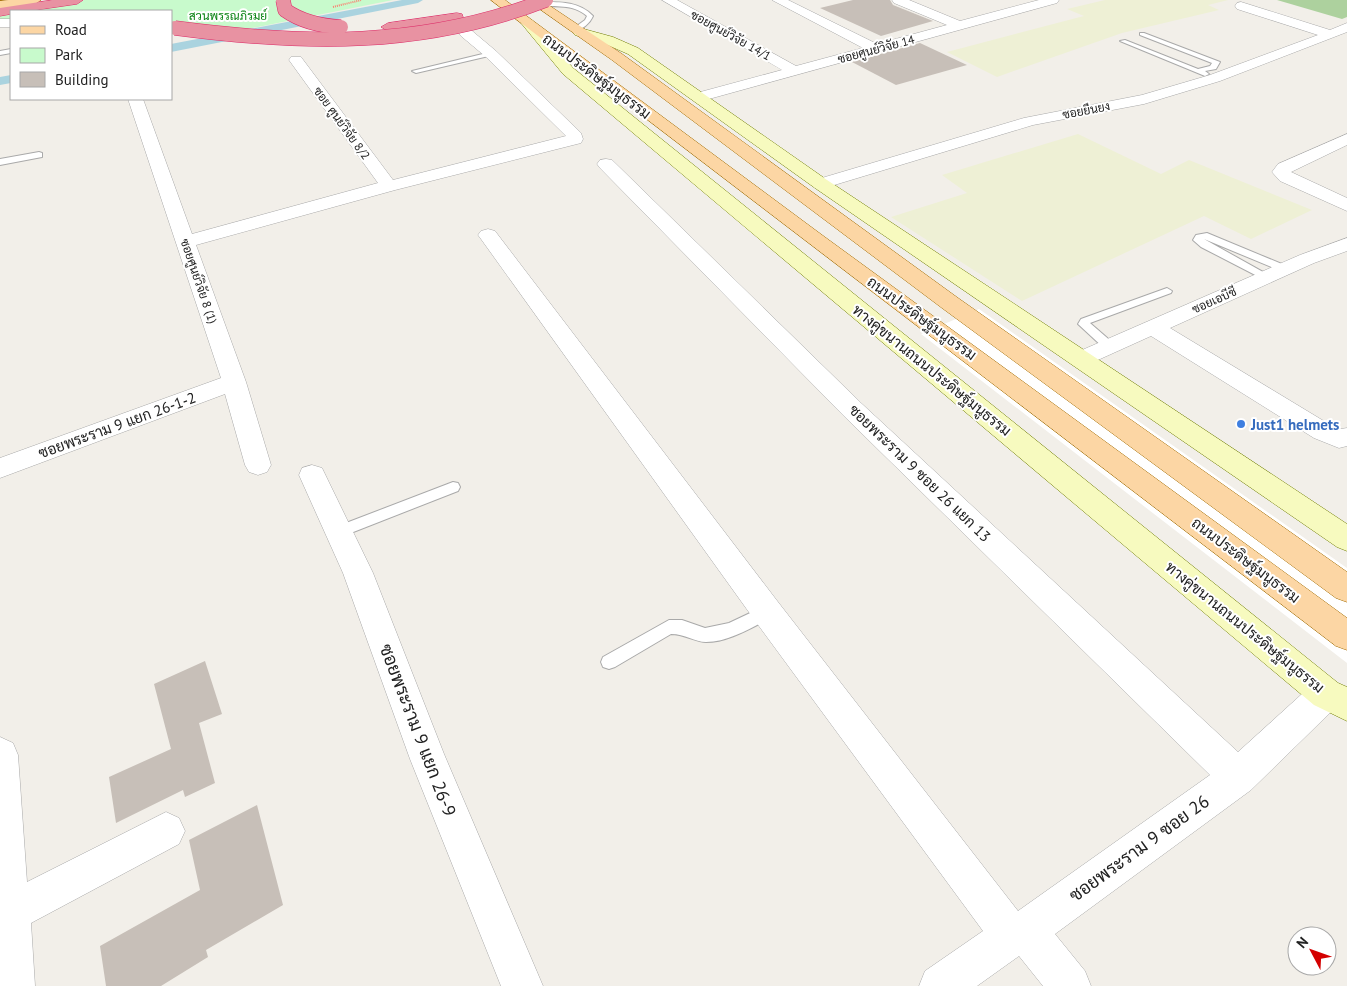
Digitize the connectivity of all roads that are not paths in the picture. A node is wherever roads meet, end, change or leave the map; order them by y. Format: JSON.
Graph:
{"nodes":[{"id":1,"x":12,"y":0,"type":"edge"},
{"id":2,"x":35,"y":0,"type":"edge"},
{"id":3,"x":55,"y":0,"type":"edge"},
{"id":4,"x":77,"y":0,"type":"edge"},
{"id":5,"x":283,"y":0,"type":"edge"},
{"id":6,"x":497,"y":0,"type":"edge"},
{"id":7,"x":504,"y":0,"type":"edge"},
{"id":8,"x":668,"y":0,"type":"edge"},
{"id":9,"x":778,"y":0,"type":"edge"},
{"id":10,"x":898,"y":0,"type":"edge"},
{"id":11,"x":1012,"y":0,"type":"edge"},
{"id":12,"x":1053,"y":0,"type":"edge"},
{"id":13,"x":536,"y":1,"type":"edge"},
{"id":14,"x":1241,"y":6,"type":"dead end"},
{"id":15,"x":0,"y":7,"type":"edge"},
{"id":16,"x":1031,"y":7,"type":"junction"},
{"id":17,"x":457,"y":17,"type":"junction"},
{"id":18,"x":527,"y":23,"type":"junction"},
{"id":19,"x":960,"y":26,"type":"junction"},
{"id":20,"x":1347,"y":27,"type":"edge"},
{"id":21,"x":172,"y":31,"type":"edge"},
{"id":22,"x":190,"y":31,"type":"dead end"},
{"id":23,"x":578,"y":31,"type":"junction"},
{"id":24,"x":466,"y":33,"type":"dead end"},
{"id":25,"x":1142,"y":34,"type":"dead end"},
{"id":26,"x":1331,"y":36,"type":"junction"},
{"id":27,"x":1123,"y":41,"type":"dead end"},
{"id":28,"x":876,"y":49,"type":"junction"},
{"id":29,"x":491,"y":54,"type":"junction"},
{"id":30,"x":296,"y":60,"type":"dead end"},
{"id":31,"x":416,"y":71,"type":"dead end"},
{"id":32,"x":795,"y":71,"type":"junction"},
{"id":33,"x":1198,"y":71,"type":"junction"},
{"id":34,"x":1215,"y":78,"type":"junction"},
{"id":35,"x":698,"y":97,"type":"junction"},
{"id":36,"x":135,"y":100,"type":"edge"},
{"id":37,"x":1347,"y":139,"type":"edge"},
{"id":38,"x":750,"y":145,"type":"junction"},
{"id":39,"x":39,"y":155,"type":"dead end"},
{"id":40,"x":0,"y":162,"type":"edge"},
{"id":41,"x":696,"y":163,"type":"junction"},
{"id":42,"x":606,"y":164,"type":"dead end"},
{"id":43,"x":821,"y":184,"type":"junction"},
{"id":44,"x":389,"y":186,"type":"junction"},
{"id":45,"x":1347,"y":205,"type":"edge"},
{"id":46,"x":488,"y":235,"type":"dead end"},
{"id":47,"x":186,"y":242,"type":"junction"},
{"id":48,"x":1347,"y":244,"type":"edge"},
{"id":49,"x":1276,"y":273,"type":"junction"},
{"id":50,"x":1167,"y":291,"type":"dead end"},
{"id":51,"x":1152,"y":327,"type":"junction"},
{"id":52,"x":1109,"y":346,"type":"junction"},
{"id":53,"x":1081,"y":360,"type":"junction"},
{"id":54,"x":234,"y":382,"type":"junction"},
{"id":55,"x":1347,"y":437,"type":"edge"},
{"id":56,"x":258,"y":465,"type":"dead end"},
{"id":57,"x":0,"y":468,"type":"edge"},
{"id":58,"x":312,"y":475,"type":"dead end"},
{"id":59,"x":452,"y":487,"type":"dead end"},
{"id":60,"x":338,"y":532,"type":"junction"},
{"id":61,"x":1347,"y":539,"type":"edge"},
{"id":62,"x":1347,"y":589,"type":"edge"},
{"id":63,"x":767,"y":612,"type":"junction"},
{"id":64,"x":1347,"y":636,"type":"edge"},
{"id":65,"x":609,"y":662,"type":"dead end"},
{"id":66,"x":1337,"y":699,"type":"edge"},
{"id":67,"x":0,"y":755,"type":"edge"},
{"id":68,"x":1238,"y":777,"type":"junction"},
{"id":69,"x":166,"y":830,"type":"dead end"},
{"id":70,"x":9,"y":912,"type":"junction"},
{"id":71,"x":1018,"y":933,"type":"junction"},
{"id":72,"x":14,"y":986,"type":"edge"},
{"id":73,"x":522,"y":986,"type":"edge"},
{"id":74,"x":940,"y":986,"type":"edge"},
{"id":75,"x":1070,"y":986,"type":"edge"}],
"edges":[{"from":1,"to":15,"type":"main road"},
{"from":2,"to":15,"type":"main road"},
{"from":3,"to":15,"type":"main road"},
{"from":4,"to":15,"type":"highway"},
{"from":5,"to":17,"type":"highway","bridge":true},
{"from":6,"to":18,"type":"main road","name":"ถนนประดิษฐ์มนูธรรม"},
{"from":7,"to":17,"type":"highway"},
{"from":8,"to":32,"type":"street","name":"ซอยศูนย์วิจัย 14/1"},
{"from":9,"to":28,"type":"street"},
{"from":10,"to":19,"type":"street"},
{"from":11,"to":16,"type":"street"},
{"from":12,"to":16,"type":"street","name":"ซอยศูนย์วิจัย 14"},
{"from":13,"to":17,"type":"highway"},
{"from":13,"to":21,"type":"highway","bridge":true},
{"from":13,"to":23,"type":"main road","name":"ถนนประดิษฐ์มนูธรรม"},
{"from":14,"to":26,"type":"street"},
{"from":16,"to":19,"type":"street","name":"ซอยศูนย์วิจัย 14"},
{"from":18,"to":41,"type":"main road","name":"ถนนประดิษฐ์มนูธรรม"},
{"from":18,"to":41,"type":"street","name":"ทางคู่ขนานถนนประดิษฐ์มนูธรรม"},
{"from":19,"to":28,"type":"street","name":"ซอยศูนย์วิจัย 14"},
{"from":20,"to":26,"type":"street","name":"ซอยยืนยง"},
{"from":21,"to":22,"type":"street"},
{"from":23,"to":35,"type":"street"},
{"from":23,"to":38,"type":"main road","name":"ถนนประดิษฐ์มนูธรรม"},
{"from":24,"to":29,"type":"street"},
{"from":25,"to":33,"type":"lane"},
{"from":26,"to":34,"type":"street","name":"ซอยยืนยง"},
{"from":27,"to":33,"type":"lane"},
{"from":28,"to":32,"type":"street","name":"ซอยศูนย์วิจัย 14"},
{"from":29,"to":31,"type":"lane"},
{"from":29,"to":44,"type":"street"},
{"from":30,"to":44,"type":"street","name":"ซอย ศูนย์วิจัย 8/2"},
{"from":32,"to":35,"type":"street","name":"ซอยศูนย์วิจัย 14"},
{"from":33,"to":34,"type":"lane"},
{"from":34,"to":43,"type":"street","name":"ซอยยืนยง"},
{"from":35,"to":38,"type":"street"},
{"from":36,"to":47,"type":"street","name":"ซอยศูนย์วิจัย 8 (1)"},
{"from":37,"to":45,"type":"street"},
{"from":38,"to":43,"type":"street"},
{"from":38,"to":62,"type":"main road","name":"ถนนประดิษฐ์มนูธรรม"},
{"from":39,"to":40,"type":"lane"},
{"from":41,"to":64,"type":"main road","name":"ถนนประดิษฐ์มนูธรรม"},
{"from":41,"to":66,"type":"street","name":"ทางคู่ขนานถนนประดิษฐ์มนูธรรม"},
{"from":42,"to":68,"type":"street","name":"ซอยพระราม 9 ซอย 26 แยก 13"},
{"from":43,"to":53,"type":"street"},
{"from":44,"to":47,"type":"street"},
{"from":46,"to":63,"type":"street"},
{"from":47,"to":54,"type":"street","name":"ซอยศูนย์วิจัย 8 (1)"},
{"from":48,"to":49,"type":"street","name":"ซอยเอบีซี"},
{"from":49,"to":49,"type":"lane"},
{"from":49,"to":51,"type":"street","name":"ซอยเอบีซี"},
{"from":50,"to":52,"type":"lane"},
{"from":51,"to":52,"type":"street","name":"ซอยเอบีซี"},
{"from":51,"to":55,"type":"street"},
{"from":52,"to":53,"type":"street","name":"ซอยเอบีซี"},
{"from":53,"to":61,"type":"street"},
{"from":54,"to":56,"type":"street","name":"ซอยศูนย์วิจัย 8 (1)"},
{"from":54,"to":57,"type":"street","name":"ซอยพระราม 9 แยก 26-1-2"},
{"from":58,"to":60,"type":"street","name":"ซอยพระราม 9 แยก 26-9"},
{"from":59,"to":60,"type":"lane"},
{"from":60,"to":73,"type":"street","name":"ซอยพระราม 9 แยก 26-9"},
{"from":63,"to":65,"type":"lane"},
{"from":63,"to":71,"type":"street"},
{"from":66,"to":68,"type":"street","name":"ซอยพระราม 9 ซอย 26"},
{"from":67,"to":70,"type":"street"},
{"from":68,"to":71,"type":"street","name":"ซอยพระราม 9 ซอย 26"},
{"from":69,"to":70,"type":"street"},
{"from":70,"to":72,"type":"street"},
{"from":71,"to":74,"type":"street","name":"ซอยพระราม 9 ซอย 26"},
{"from":71,"to":75,"type":"street"}]}
